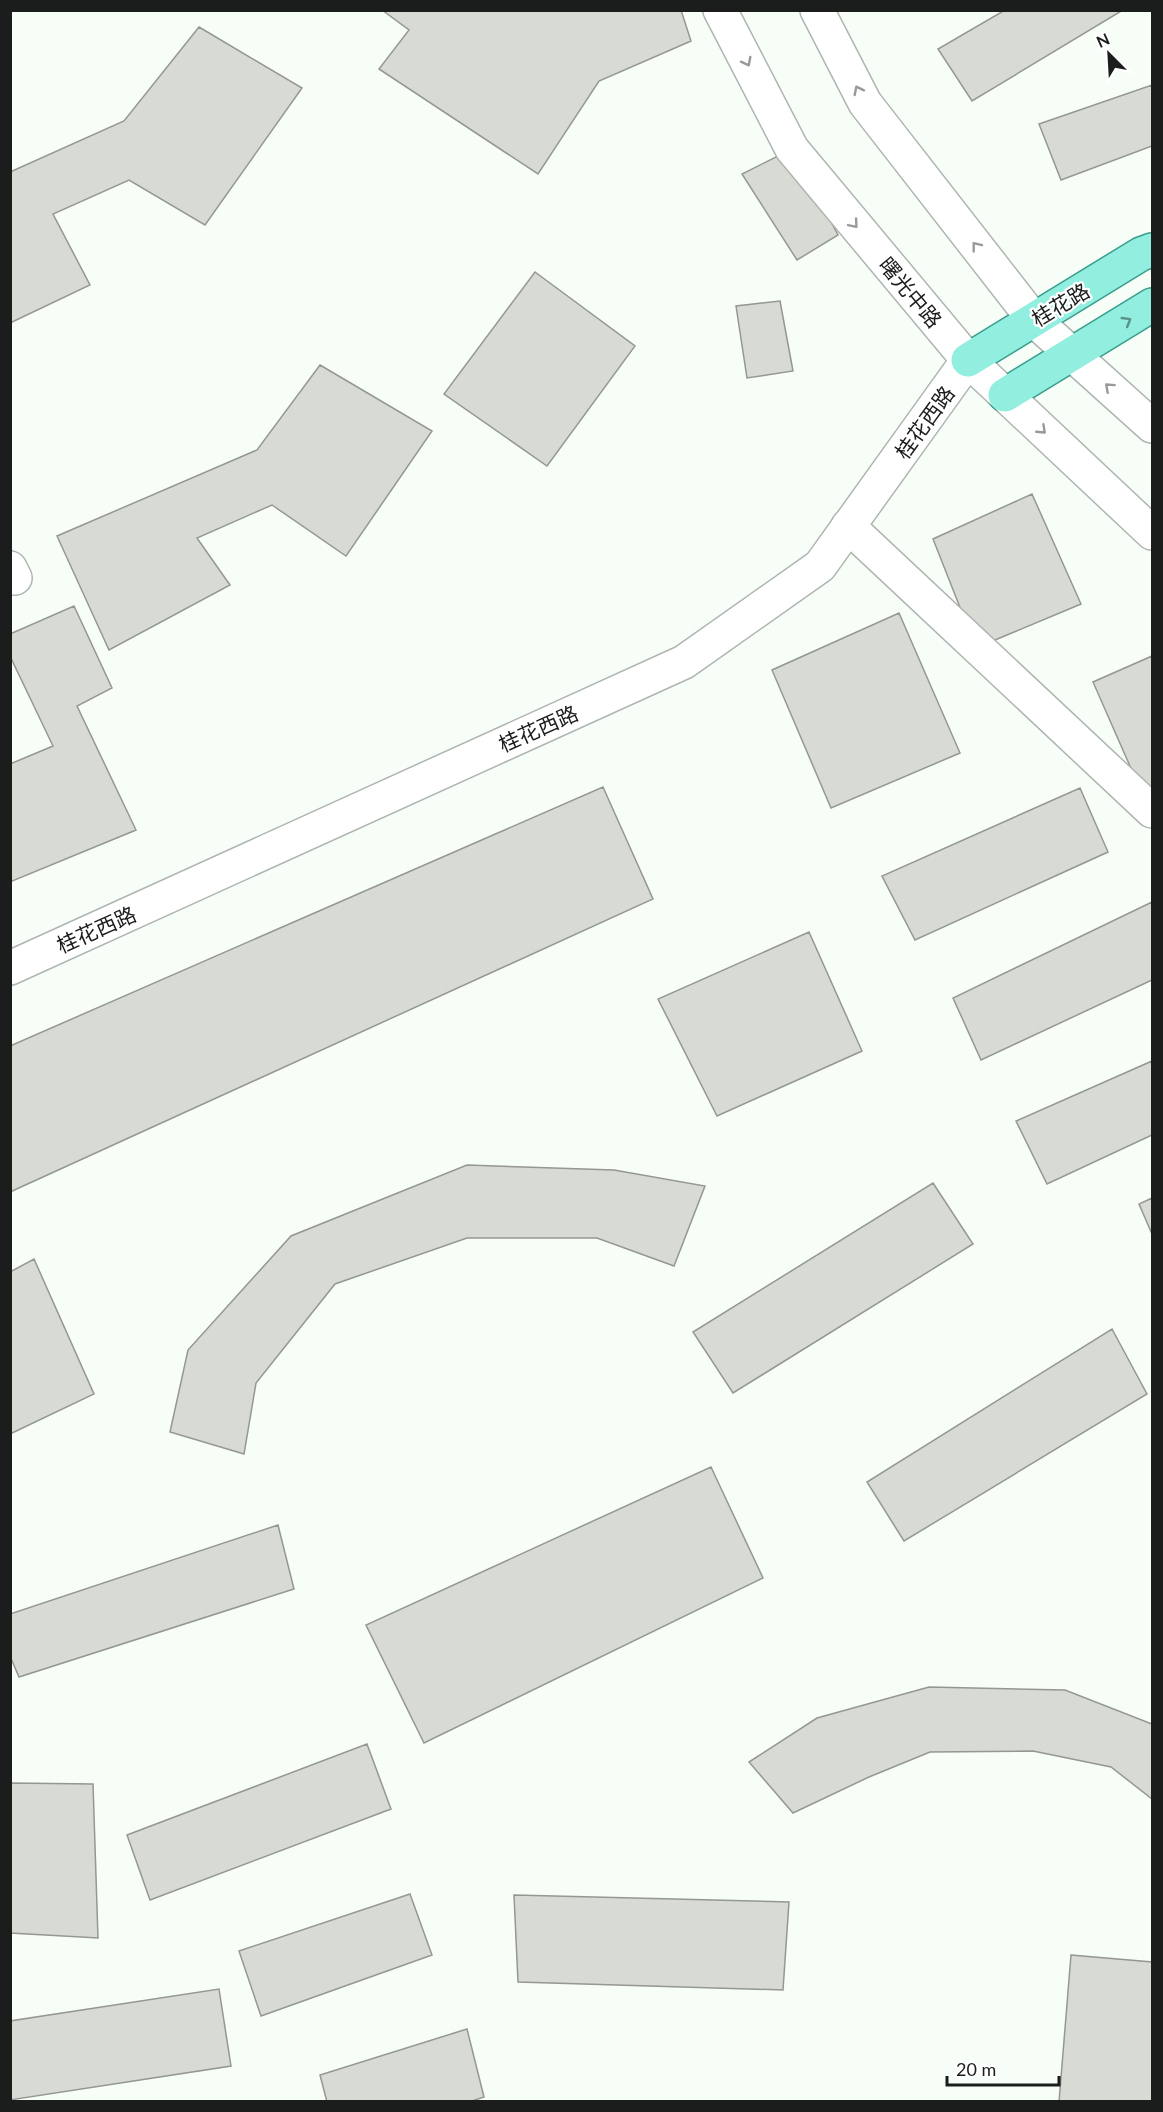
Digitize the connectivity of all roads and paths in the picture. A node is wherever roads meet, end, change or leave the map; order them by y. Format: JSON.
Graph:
{"nodes":[{"id":1,"x":720,"y":10,"type":"edge"},
{"id":2,"x":817,"y":10,"type":"edge"},
{"id":3,"x":1152,"y":250,"type":"edge"},
{"id":4,"x":1152,"y":305,"type":"edge"},
{"id":5,"x":1034,"y":320,"type":"junction"},
{"id":6,"x":1071,"y":354,"type":"junction"},
{"id":7,"x":968,"y":360,"type":"junction"},
{"id":8,"x":1005,"y":395,"type":"junction"},
{"id":9,"x":1152,"y":426,"type":"edge"},
{"id":10,"x":848,"y":526,"type":"junction"},
{"id":11,"x":1152,"y":533,"type":"edge"},
{"id":12,"x":1152,"y":811,"type":"edge"},
{"id":13,"x":10,"y":968,"type":"edge"}],
"edges":[{"from":1,"to":7,"type":"street","name":"曙光中路","one_way":true},
{"from":5,"to":2,"type":"street","one_way":true},
{"from":3,"to":5,"type":"main road","name":"桂花路"},
{"from":6,"to":4,"type":"main road","one_way":true},
{"from":5,"to":6,"type":"street"},
{"from":5,"to":7,"type":"main road","name":"桂花路"},
{"from":6,"to":8,"type":"main road"},
{"from":9,"to":6,"type":"street","one_way":true},
{"from":7,"to":8,"type":"street","name":"曙光中路"},
{"from":7,"to":10,"type":"street","name":"桂花西路"},
{"from":8,"to":11,"type":"street","name":"曙光中路","one_way":true},
{"from":10,"to":12,"type":"street"},
{"from":10,"to":13,"type":"street","name":"桂花西路"}]}
